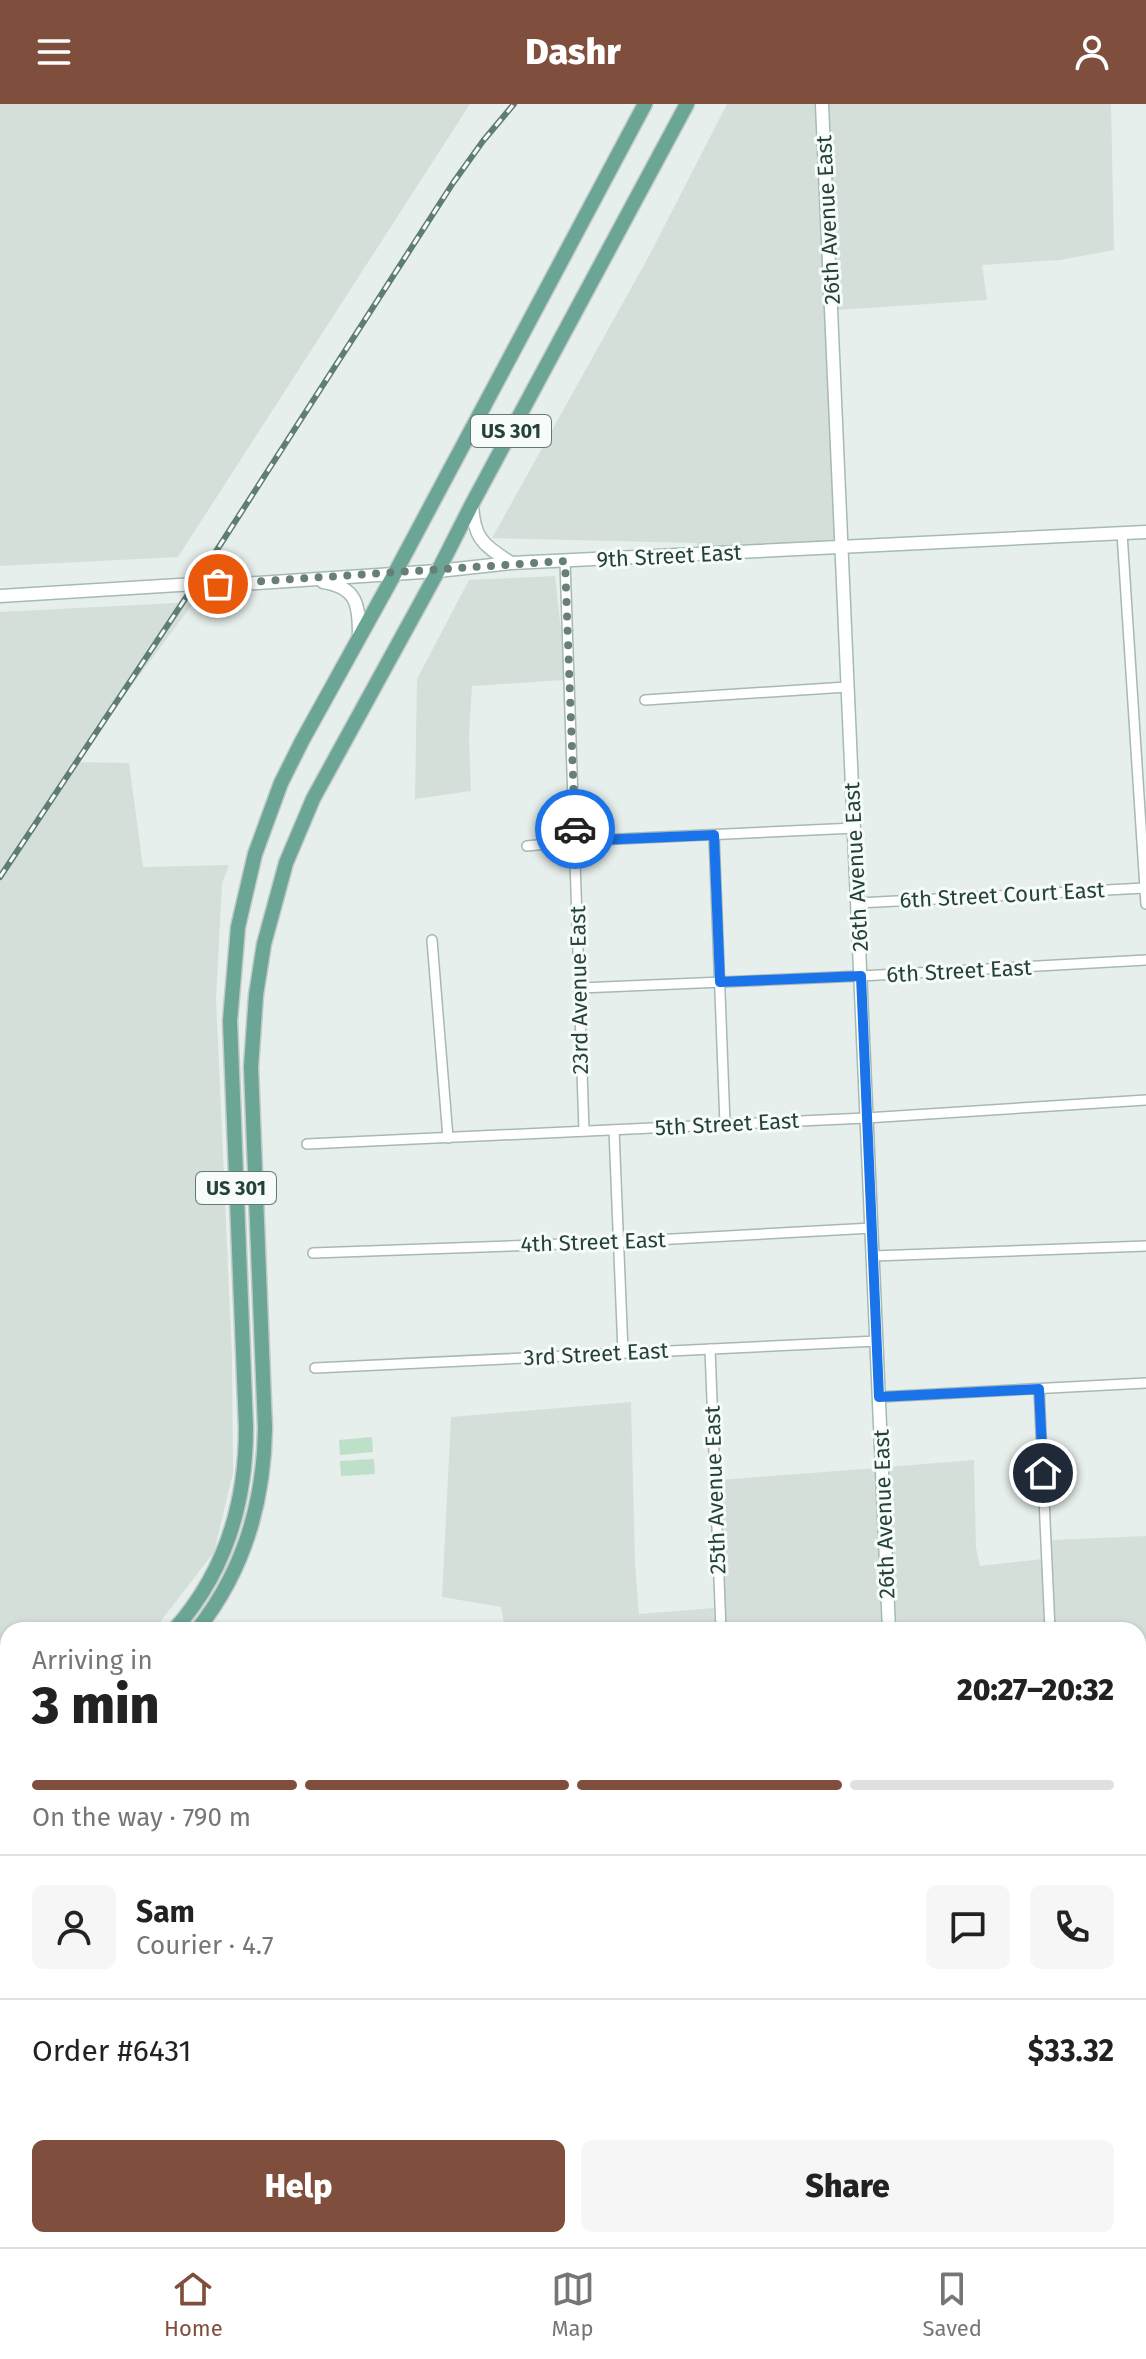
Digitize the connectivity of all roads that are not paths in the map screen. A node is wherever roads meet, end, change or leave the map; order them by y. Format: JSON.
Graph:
{"nodes":[{"id":1,"x":645,"y":104,"type":"edge"},
{"id":2,"x":687,"y":104,"type":"edge"},
{"id":3,"x":822,"y":104,"type":"edge"},
{"id":4,"x":472,"y":504,"type":"junction"},
{"id":5,"x":1146,"y":532,"type":"edge"},
{"id":6,"x":1122,"y":533,"type":"junction"},
{"id":7,"x":843,"y":547,"type":"junction"},
{"id":8,"x":565,"y":561,"type":"junction"},
{"id":9,"x":511,"y":563,"type":"junction"},
{"id":10,"x":438,"y":571,"type":"junction"},
{"id":11,"x":395,"y":573,"type":"junction"},
{"id":12,"x":308,"y":579,"type":"junction"},
{"id":13,"x":0,"y":596,"type":"edge"},
{"id":14,"x":359,"y":635,"type":"junction"},
{"id":15,"x":847,"y":687,"type":"junction"},
{"id":16,"x":645,"y":700,"type":"dead end"},
{"id":17,"x":1143,"y":815,"type":"edge"},
{"id":18,"x":855,"y":828,"type":"junction"},
{"id":19,"x":714,"y":835,"type":"junction"},
{"id":20,"x":576,"y":841,"type":"junction"},
{"id":21,"x":527,"y":846,"type":"dead end"},
{"id":22,"x":1145,"y":888,"type":"edge"},
{"id":23,"x":858,"y":903,"type":"junction"},
{"id":24,"x":1146,"y":904,"type":"edge"},
{"id":25,"x":432,"y":940,"type":"dead end"},
{"id":26,"x":1146,"y":960,"type":"edge"},
{"id":27,"x":861,"y":976,"type":"junction"},
{"id":28,"x":720,"y":982,"type":"junction"},
{"id":29,"x":580,"y":988,"type":"junction"},
{"id":30,"x":1146,"y":1100,"type":"edge"},
{"id":31,"x":866,"y":1118,"type":"junction"},
{"id":32,"x":725,"y":1124,"type":"junction"},
{"id":33,"x":614,"y":1130,"type":"junction"},
{"id":34,"x":584,"y":1131,"type":"junction"},
{"id":35,"x":448,"y":1138,"type":"junction"},
{"id":36,"x":307,"y":1144,"type":"dead end"},
{"id":37,"x":872,"y":1228,"type":"junction"},
{"id":38,"x":618,"y":1242,"type":"junction"},
{"id":39,"x":1146,"y":1246,"type":"edge"},
{"id":40,"x":313,"y":1253,"type":"dead end"},
{"id":41,"x":873,"y":1256,"type":"junction"},
{"id":42,"x":877,"y":1341,"type":"junction"},
{"id":43,"x":710,"y":1349,"type":"junction"},
{"id":44,"x":623,"y":1352,"type":"junction"},
{"id":45,"x":315,"y":1368,"type":"dead end"},
{"id":46,"x":1146,"y":1383,"type":"edge"},
{"id":47,"x":1039,"y":1389,"type":"junction"},
{"id":48,"x":879,"y":1397,"type":"junction"},
{"id":49,"x":180,"y":1622,"type":"edge"},
{"id":50,"x":203,"y":1622,"type":"edge"},
{"id":51,"x":721,"y":1622,"type":"edge"},
{"id":52,"x":889,"y":1622,"type":"edge"},
{"id":53,"x":1050,"y":1622,"type":"edge"}],
"edges":[{"from":1,"to":11,"type":"main road","number":"US 301"},
{"from":2,"to":4,"type":"main road","number":"US 301"},
{"from":3,"to":7,"type":"street","name":"26th Avenue East"},
{"from":4,"to":9,"type":"street"},
{"from":4,"to":10,"type":"main road","number":"US 301"},
{"from":5,"to":6,"type":"street","name":"9th Street East"},
{"from":6,"to":7,"type":"street","name":"9th Street East"},
{"from":6,"to":17,"type":"street"},
{"from":7,"to":8,"type":"street","name":"9th Street East"},
{"from":7,"to":15,"type":"street","name":"26th Avenue East"},
{"from":8,"to":9,"type":"street","name":"9th Street East"},
{"from":8,"to":20,"type":"street","name":"23rd Avenue East"},
{"from":9,"to":10,"type":"street","name":"9th Street East"},
{"from":10,"to":11,"type":"street","name":"9th Street East"},
{"from":10,"to":50,"type":"main road","number":"US 301"},
{"from":11,"to":12,"type":"street","name":"9th Street East"},
{"from":11,"to":14,"type":"main road","number":"US 301"},
{"from":12,"to":13,"type":"street","name":"9th Street East"},
{"from":12,"to":14,"type":"street"},
{"from":14,"to":49,"type":"main road","number":"US 301"},
{"from":15,"to":16,"type":"street"},
{"from":15,"to":18,"type":"street","name":"26th Avenue East"},
{"from":17,"to":22,"type":"street"},
{"from":18,"to":19,"type":"street"},
{"from":18,"to":23,"type":"street","name":"26th Avenue East"},
{"from":19,"to":20,"type":"street"},
{"from":19,"to":28,"type":"street"},
{"from":20,"to":21,"type":"street"},
{"from":20,"to":29,"type":"street","name":"23rd Avenue East"},
{"from":22,"to":23,"type":"street","name":"6th Street Court East"},
{"from":22,"to":24,"type":"street"},
{"from":23,"to":27,"type":"street","name":"26th Avenue East"},
{"from":25,"to":35,"type":"street"},
{"from":26,"to":27,"type":"street","name":"6th Street East"},
{"from":27,"to":28,"type":"street","name":"6th Street East"},
{"from":27,"to":31,"type":"street","name":"26th Avenue East"},
{"from":28,"to":29,"type":"street","name":"6th Street East"},
{"from":28,"to":32,"type":"street"},
{"from":29,"to":34,"type":"street","name":"23rd Avenue East"},
{"from":30,"to":31,"type":"street","name":"5th Street East"},
{"from":31,"to":32,"type":"street","name":"5th Street East"},
{"from":31,"to":37,"type":"street","name":"26th Avenue East"},
{"from":32,"to":33,"type":"street","name":"5th Street East"},
{"from":33,"to":34,"type":"street","name":"5th Street East"},
{"from":33,"to":38,"type":"street"},
{"from":34,"to":35,"type":"street","name":"5th Street East"},
{"from":35,"to":36,"type":"street","name":"5th Street East"},
{"from":37,"to":38,"type":"street","name":"4th Street East"},
{"from":37,"to":41,"type":"street","name":"26th Avenue East"},
{"from":38,"to":40,"type":"street","name":"4th Street East"},
{"from":38,"to":44,"type":"street"},
{"from":39,"to":41,"type":"street"},
{"from":41,"to":42,"type":"street","name":"26th Avenue East"},
{"from":42,"to":43,"type":"street","name":"3rd Street East"},
{"from":42,"to":48,"type":"street","name":"26th Avenue East"},
{"from":43,"to":44,"type":"street","name":"3rd Street East"},
{"from":43,"to":51,"type":"street","name":"25th Avenue East"},
{"from":44,"to":45,"type":"street","name":"3rd Street East"},
{"from":46,"to":47,"type":"street"},
{"from":47,"to":48,"type":"street"},
{"from":47,"to":53,"type":"street"},
{"from":48,"to":52,"type":"street","name":"26th Avenue East"}]}
